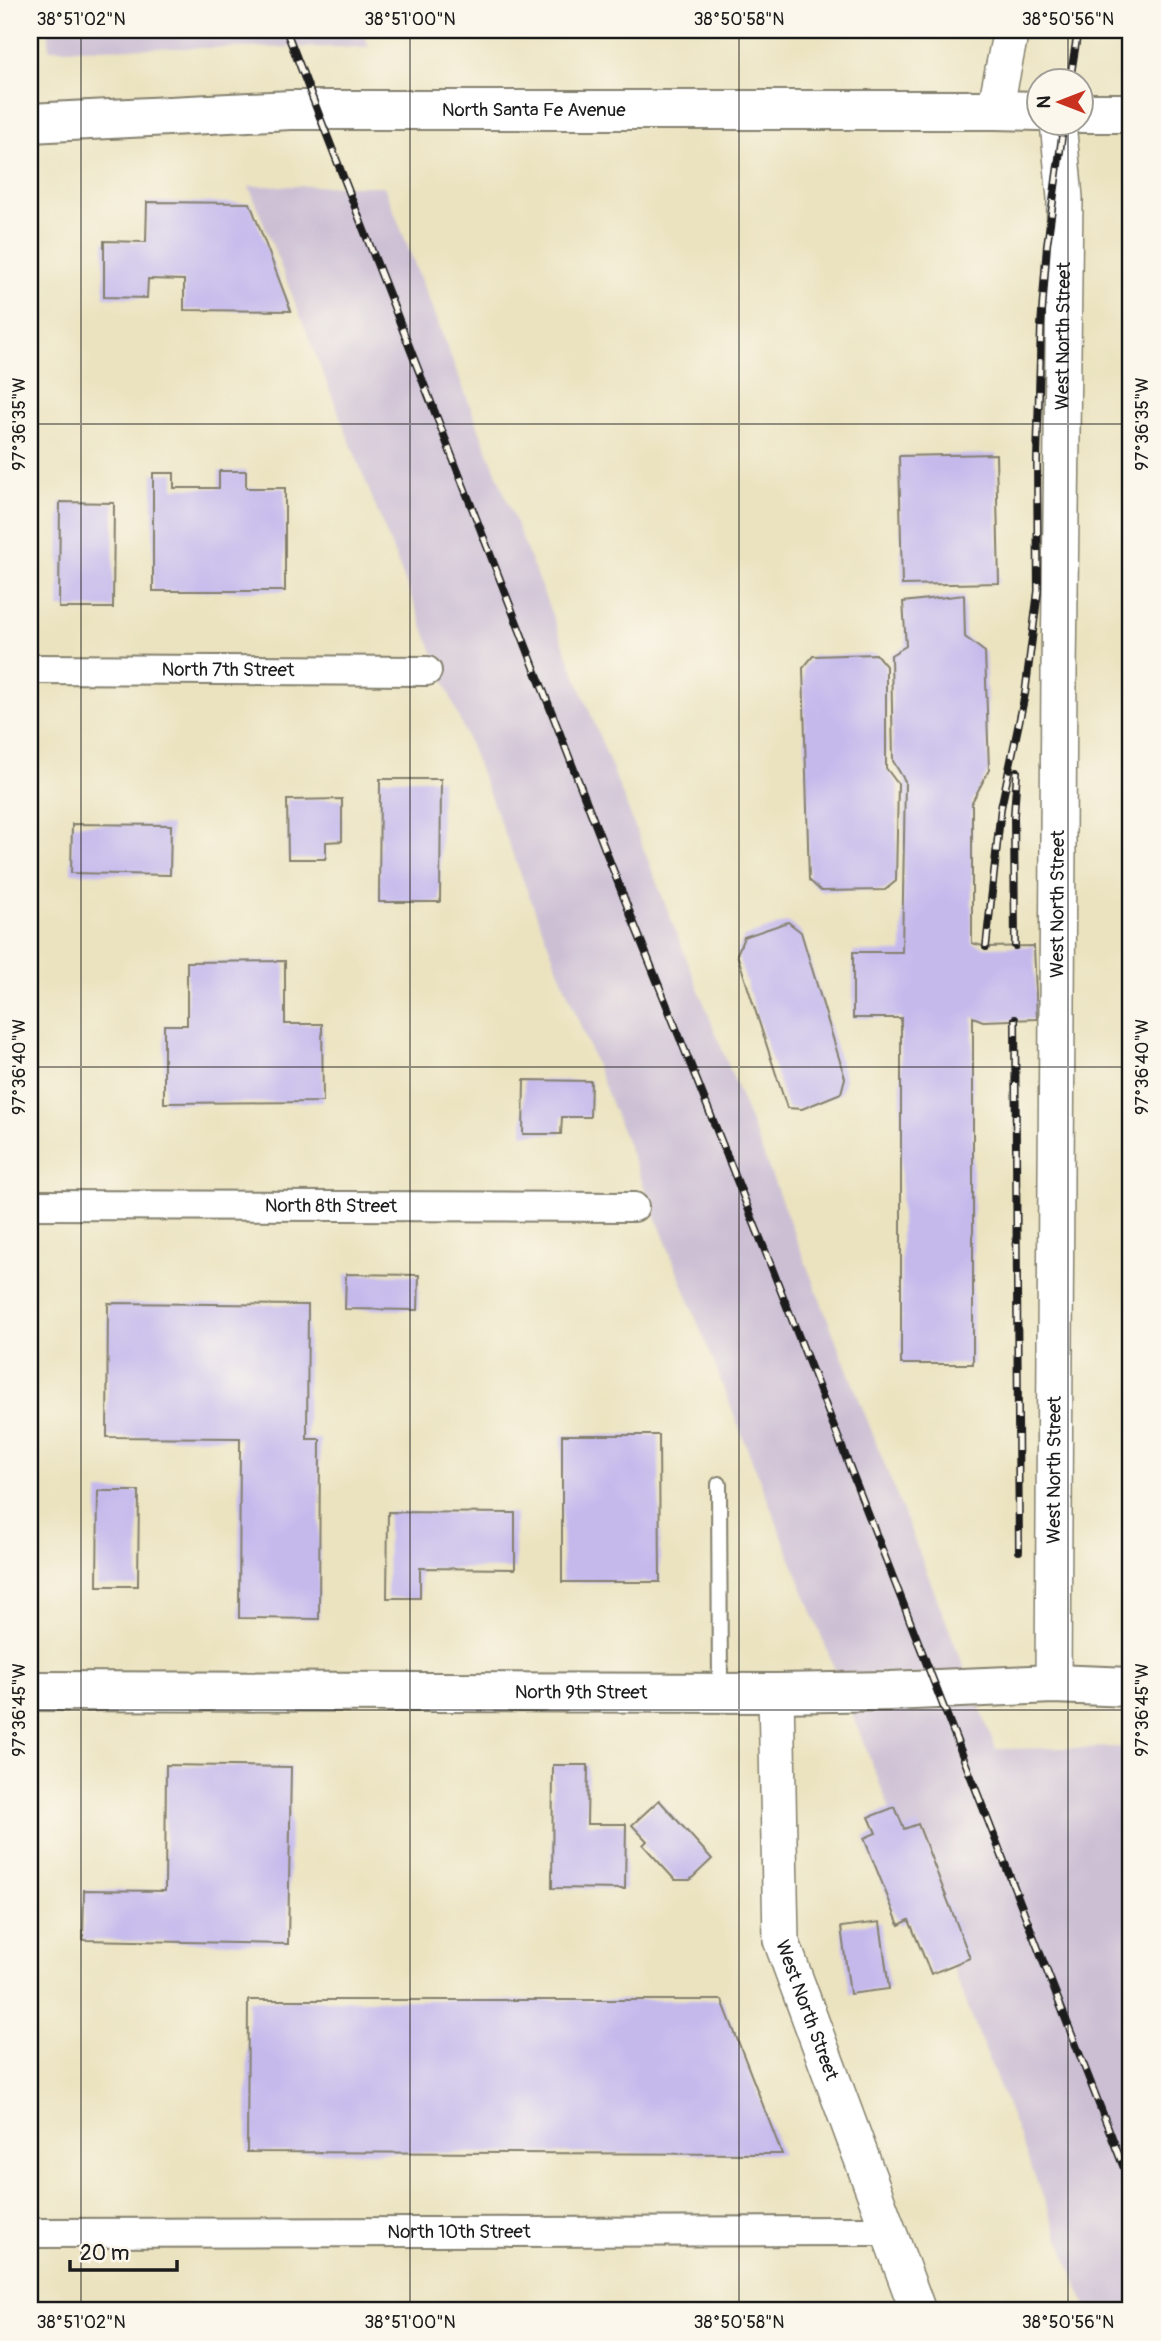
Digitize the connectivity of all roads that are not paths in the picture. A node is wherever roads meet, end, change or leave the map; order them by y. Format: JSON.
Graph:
{"nodes":[{"id":1,"x":1012,"y":30,"type":"edge"},
{"id":2,"x":995,"y":110,"type":"junction"},
{"id":3,"x":1024,"y":111,"type":"edge"},
{"id":4,"x":1094,"y":113,"type":"edge"},
{"id":5,"x":1131,"y":113,"type":"edge"},
{"id":6,"x":30,"y":123,"type":"edge"},
{"id":7,"x":1059,"y":136,"type":"edge"},
{"id":8,"x":30,"y":669,"type":"edge"},
{"id":9,"x":428,"y":671,"type":"dead end"},
{"id":10,"x":30,"y":1205,"type":"edge"},
{"id":11,"x":634,"y":1207,"type":"dead end"},
{"id":12,"x":719,"y":1485,"type":"dead end"},
{"id":13,"x":1053,"y":1684,"type":"junction"},
{"id":14,"x":1131,"y":1686,"type":"edge"},
{"id":15,"x":30,"y":1690,"type":"edge"},
{"id":16,"x":720,"y":1693,"type":"junction"},
{"id":17,"x":776,"y":1693,"type":"junction"},
{"id":18,"x":887,"y":2231,"type":"junction"},
{"id":19,"x":30,"y":2233,"type":"edge"},
{"id":20,"x":918,"y":2311,"type":"edge"}],
"edges":[{"from":1,"to":2,"type":"street"},
{"from":2,"to":3,"type":"main road","name":"North Santa Fe Avenue"},
{"from":2,"to":6,"type":"main road","name":"North Santa Fe Avenue"},
{"from":4,"to":5,"type":"main road"},
{"from":7,"to":13,"type":"street","name":"West North Street"},
{"from":8,"to":9,"type":"street","name":"North 7th Street"},
{"from":10,"to":11,"type":"street","name":"North 8th Street"},
{"from":12,"to":16,"type":"lane"},
{"from":13,"to":14,"type":"main road","name":"North 9th Street"},
{"from":13,"to":17,"type":"main road","name":"North 9th Street"},
{"from":15,"to":16,"type":"main road","name":"North 9th Street"},
{"from":16,"to":17,"type":"main road","name":"North 9th Street"},
{"from":17,"to":18,"type":"street","name":"West North Street"},
{"from":18,"to":19,"type":"street","name":"North 10th Street"},
{"from":18,"to":20,"type":"street","name":"West North Street"}]}
